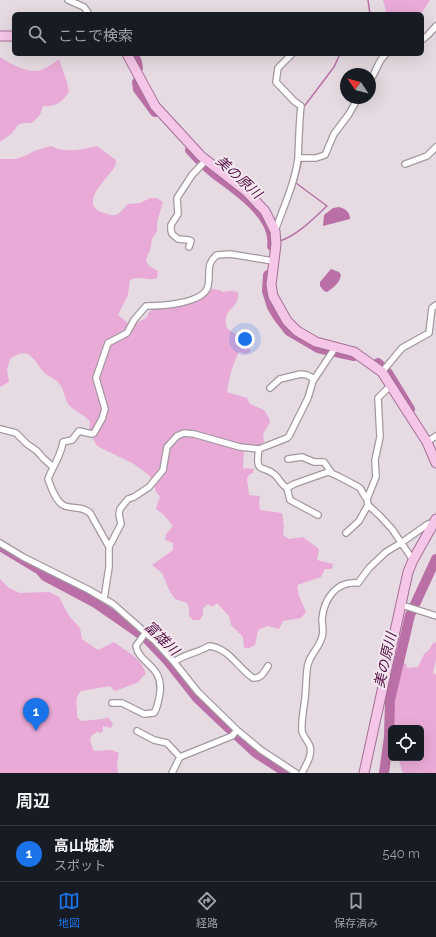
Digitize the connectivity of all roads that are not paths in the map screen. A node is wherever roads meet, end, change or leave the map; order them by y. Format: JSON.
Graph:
{"nodes":[{"id":1,"x":68,"y":0,"type":"edge"},
{"id":2,"x":88,"y":12,"type":"edge"},
{"id":3,"x":436,"y":26,"type":"edge"},
{"id":4,"x":0,"y":36,"type":"edge"},
{"id":5,"x":12,"y":36,"type":"edge"},
{"id":6,"x":424,"y":38,"type":"edge"},
{"id":7,"x":128,"y":56,"type":"edge"},
{"id":8,"x":290,"y":56,"type":"edge"},
{"id":9,"x":384,"y":56,"type":"edge"},
{"id":10,"x":376,"y":72,"type":"edge"},
{"id":11,"x":355,"y":104,"type":"edge"},
{"id":12,"x":436,"y":147,"type":"edge"},
{"id":13,"x":298,"y":158,"type":"junction"},
{"id":14,"x":206,"y":160,"type":"junction"},
{"id":15,"x":405,"y":164,"type":"dead end"},
{"id":16,"x":275,"y":231,"type":"junction"},
{"id":17,"x":189,"y":247,"type":"dead end"},
{"id":18,"x":273,"y":261,"type":"junction"},
{"id":19,"x":436,"y":305,"type":"edge"},
{"id":20,"x":335,"y":348,"type":"junction"},
{"id":21,"x":382,"y":372,"type":"junction"},
{"id":22,"x":314,"y":379,"type":"junction"},
{"id":23,"x":390,"y":385,"type":"junction"},
{"id":24,"x":270,"y":388,"type":"dead end"},
{"id":25,"x":0,"y":429,"type":"edge"},
{"id":26,"x":436,"y":436,"type":"edge"},
{"id":27,"x":427,"y":442,"type":"junction"},
{"id":28,"x":259,"y":449,"type":"junction"},
{"id":29,"x":288,"y":459,"type":"dead end"},
{"id":30,"x":436,"y":463,"type":"edge"},
{"id":31,"x":53,"y":467,"type":"junction"},
{"id":32,"x":331,"y":472,"type":"junction"},
{"id":33,"x":287,"y":488,"type":"junction"},
{"id":34,"x":367,"y":499,"type":"junction"},
{"id":35,"x":368,"y":505,"type":"junction"},
{"id":36,"x":318,"y":515,"type":"dead end"},
{"id":37,"x":436,"y":520,"type":"edge"},
{"id":38,"x":346,"y":533,"type":"dead end"},
{"id":39,"x":401,"y":543,"type":"junction"},
{"id":40,"x":2,"y":544,"type":"edge"},
{"id":41,"x":109,"y":547,"type":"junction"},
{"id":42,"x":0,"y":551,"type":"edge"},
{"id":43,"x":413,"y":560,"type":"junction"},
{"id":44,"x":104,"y":599,"type":"junction"},
{"id":45,"x":405,"y":606,"type":"junction"},
{"id":46,"x":436,"y":616,"type":"edge"},
{"id":47,"x":146,"y":632,"type":"junction"},
{"id":48,"x":174,"y":662,"type":"junction"},
{"id":49,"x":268,"y":666,"type":"dead end"},
{"id":50,"x":112,"y":703,"type":"dead end"},
{"id":51,"x":237,"y":730,"type":"junction"},
{"id":52,"x":137,"y":731,"type":"dead end"},
{"id":53,"x":180,"y":757,"type":"junction"},
{"id":54,"x":172,"y":773,"type":"edge"},
{"id":55,"x":295,"y":773,"type":"edge"},
{"id":56,"x":302,"y":773,"type":"edge"},
{"id":57,"x":364,"y":773,"type":"edge"}],
"edges":[{"from":1,"to":2,"type":"street"},
{"from":3,"to":6,"type":"street"},
{"from":4,"to":5,"type":"main road"},
{"from":7,"to":14,"type":"main road"},
{"from":8,"to":13,"type":"street"},
{"from":9,"to":10,"type":"street"},
{"from":11,"to":13,"type":"street"},
{"from":12,"to":15,"type":"street"},
{"from":13,"to":16,"type":"street"},
{"from":14,"to":16,"type":"main road"},
{"from":14,"to":17,"type":"street"},
{"from":16,"to":18,"type":"main road"},
{"from":18,"to":20,"type":"main road"},
{"from":18,"to":31,"type":"street"},
{"from":19,"to":21,"type":"street"},
{"from":20,"to":21,"type":"main road"},
{"from":20,"to":22,"type":"street"},
{"from":21,"to":23,"type":"main road"},
{"from":22,"to":24,"type":"street"},
{"from":22,"to":28,"type":"street"},
{"from":23,"to":27,"type":"main road"},
{"from":23,"to":34,"type":"street"},
{"from":25,"to":31,"type":"street"},
{"from":26,"to":27,"type":"street"},
{"from":27,"to":30,"type":"main road"},
{"from":28,"to":33,"type":"street"},
{"from":28,"to":41,"type":"street"},
{"from":29,"to":32,"type":"street"},
{"from":31,"to":41,"type":"street"},
{"from":32,"to":33,"type":"street"},
{"from":32,"to":34,"type":"street"},
{"from":33,"to":36,"type":"street"},
{"from":34,"to":35,"type":"street"},
{"from":35,"to":38,"type":"street"},
{"from":35,"to":39,"type":"street"},
{"from":37,"to":39,"type":"street"},
{"from":37,"to":43,"type":"main road"},
{"from":39,"to":43,"type":"street"},
{"from":39,"to":56,"type":"street"},
{"from":40,"to":42,"type":"street"},
{"from":40,"to":44,"type":"street"},
{"from":41,"to":44,"type":"street"},
{"from":43,"to":45,"type":"main road"},
{"from":44,"to":47,"type":"street"},
{"from":45,"to":46,"type":"street"},
{"from":45,"to":57,"type":"main road"},
{"from":47,"to":48,"type":"street"},
{"from":47,"to":50,"type":"street"},
{"from":48,"to":49,"type":"street"},
{"from":48,"to":51,"type":"street"},
{"from":51,"to":53,"type":"street"},
{"from":51,"to":55,"type":"street"},
{"from":52,"to":53,"type":"street"},
{"from":53,"to":54,"type":"street"}]}
